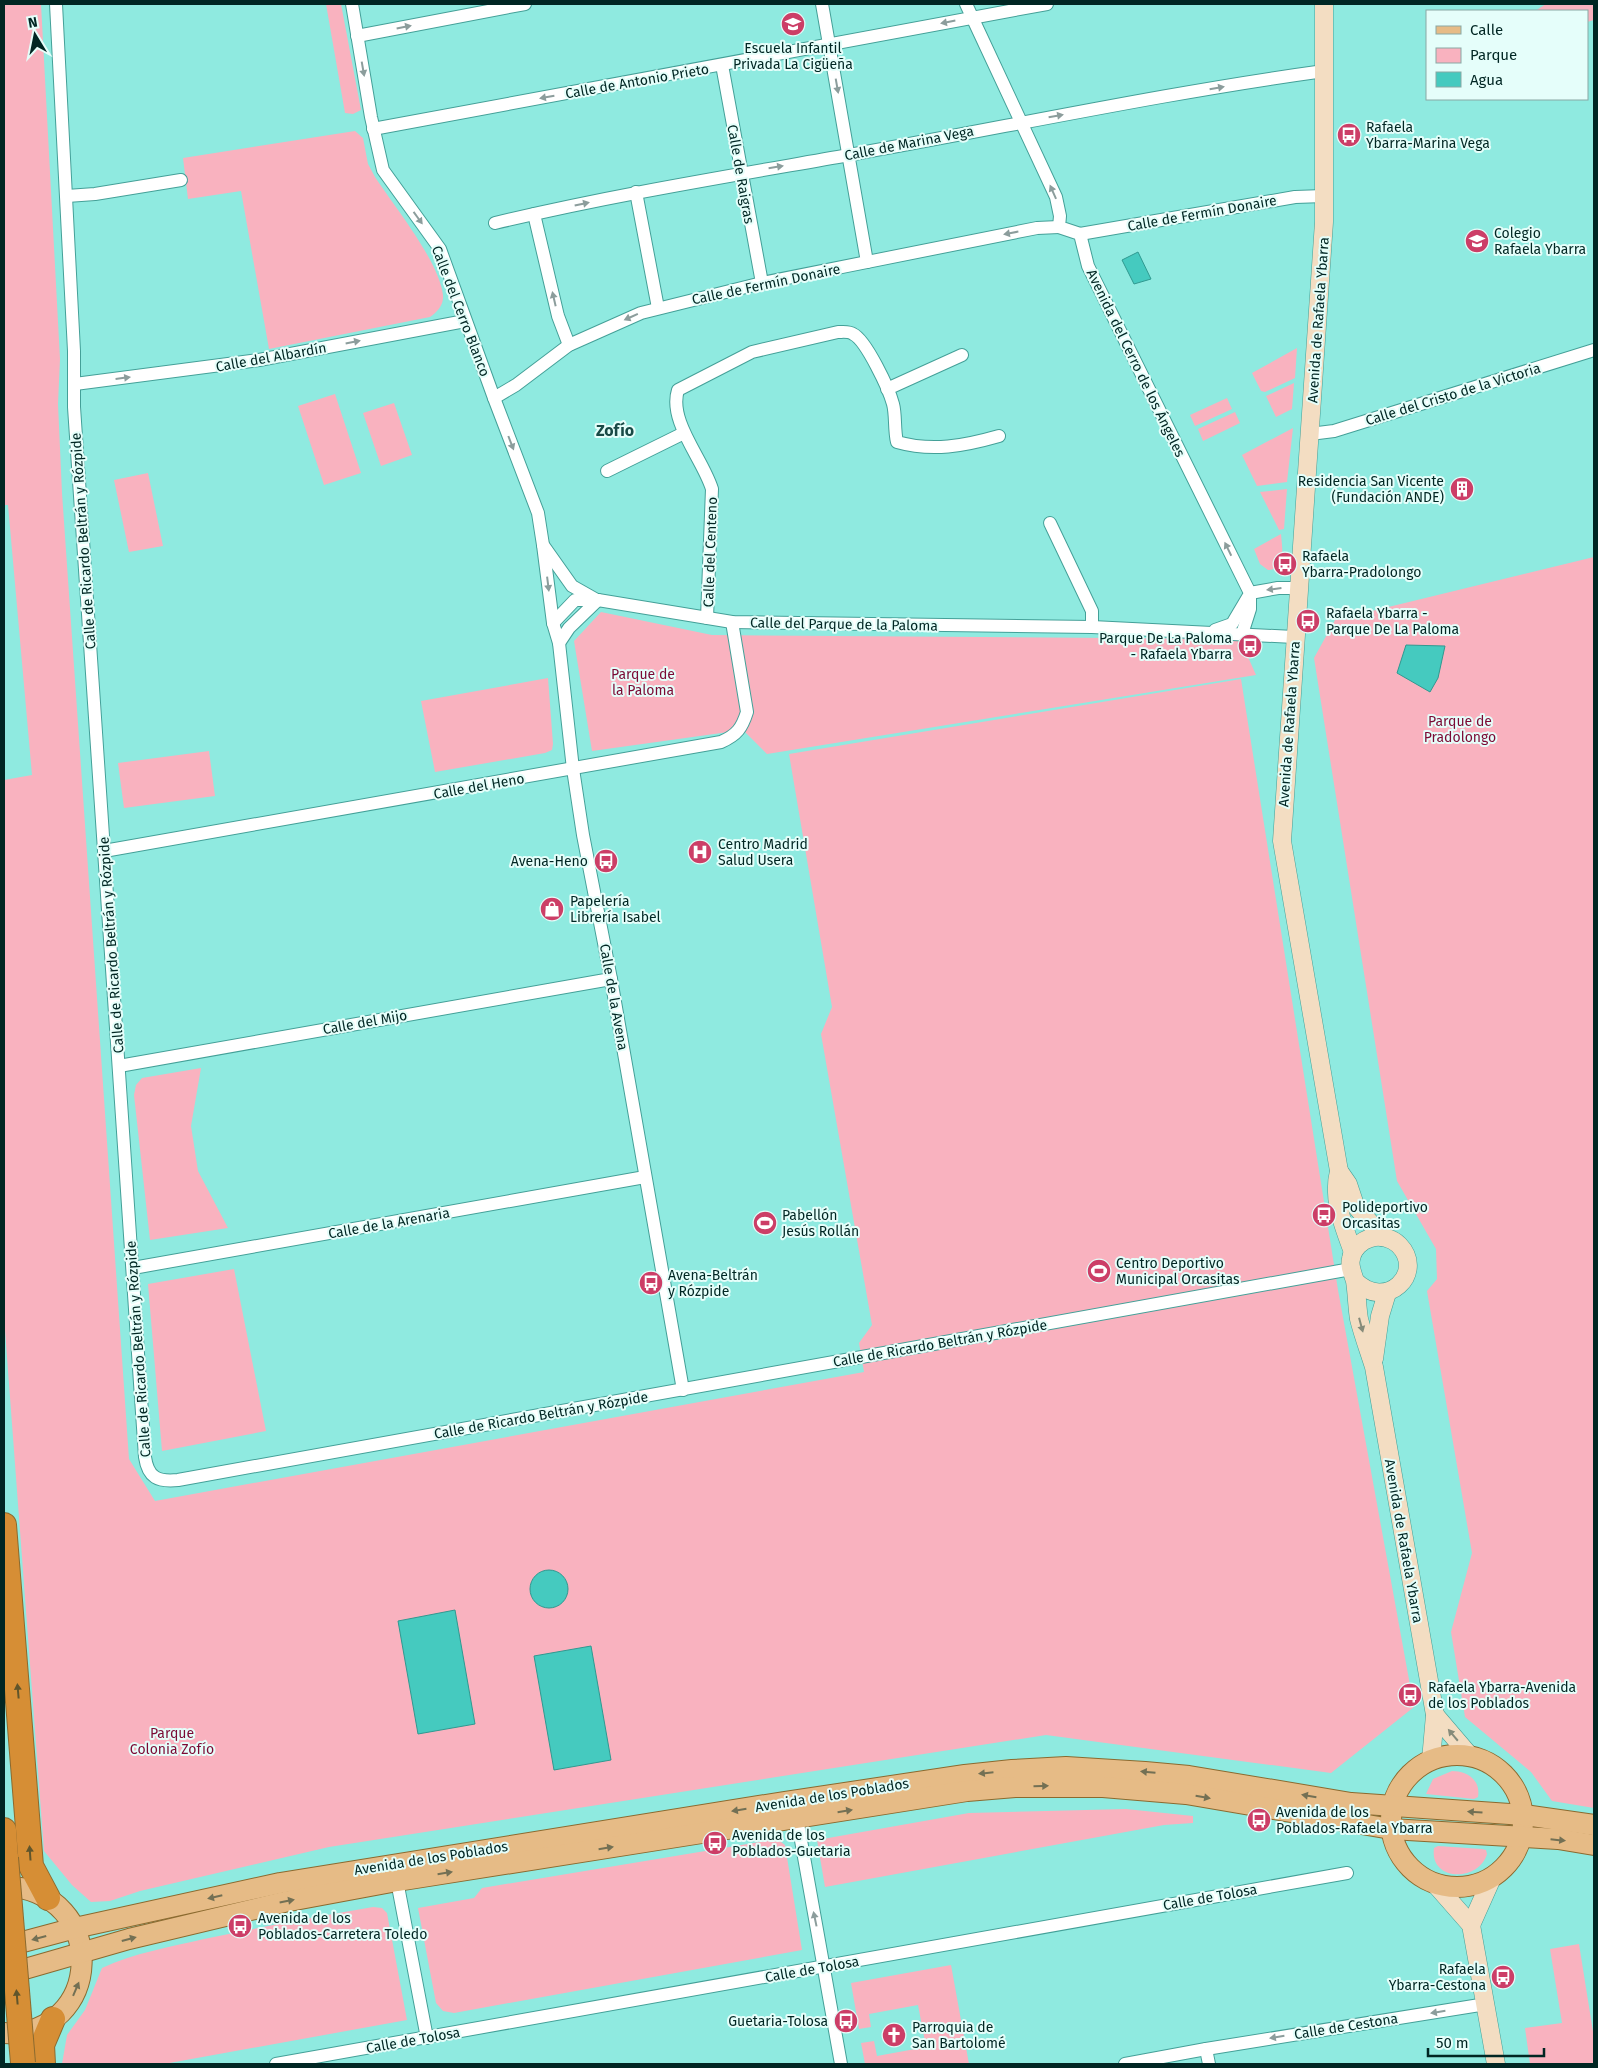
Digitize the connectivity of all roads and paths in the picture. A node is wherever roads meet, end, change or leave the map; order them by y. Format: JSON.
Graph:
{"nodes":[{"id":1,"x":56,"y":4,"type":"edge"},
{"id":2,"x":352,"y":4,"type":"edge"},
{"id":3,"x":526,"y":4,"type":"edge"},
{"id":4,"x":822,"y":4,"type":"edge"},
{"id":5,"x":966,"y":4,"type":"edge"},
{"id":6,"x":1047,"y":4,"type":"edge"},
{"id":7,"x":1324,"y":4,"type":"edge"},
{"id":8,"x":972,"y":18,"type":"junction"},
{"id":9,"x":357,"y":36,"type":"junction"},
{"id":10,"x":829,"y":45,"type":"junction"},
{"id":11,"x":722,"y":65,"type":"junction"},
{"id":12,"x":1324,"y":71,"type":"junction"},
{"id":13,"x":1020,"y":122,"type":"junction"},
{"id":14,"x":374,"y":129,"type":"junction"},
{"id":15,"x":849,"y":155,"type":"junction"},
{"id":16,"x":740,"y":173,"type":"junction"},
{"id":17,"x":181,"y":180,"type":"dead end"},
{"id":18,"x":636,"y":192,"type":"junction"},
{"id":19,"x":67,"y":196,"type":"junction"},
{"id":20,"x":1324,"y":196,"type":"junction"},
{"id":21,"x":534,"y":214,"type":"junction"},
{"id":22,"x":495,"y":223,"type":"dead end"},
{"id":23,"x":1060,"y":227,"type":"junction"},
{"id":24,"x":1080,"y":234,"type":"junction"},
{"id":25,"x":867,"y":262,"type":"junction"},
{"id":26,"x":762,"y":283,"type":"junction"},
{"id":27,"x":658,"y":308,"type":"junction"},
{"id":28,"x":466,"y":321,"type":"junction"},
{"id":29,"x":569,"y":345,"type":"junction"},
{"id":30,"x":1594,"y":350,"type":"edge"},
{"id":31,"x":962,"y":355,"type":"dead end"},
{"id":32,"x":75,"y":384,"type":"junction"},
{"id":33,"x":887,"y":389,"type":"junction"},
{"id":34,"x":494,"y":398,"type":"junction"},
{"id":35,"x":684,"y":432,"type":"junction"},
{"id":36,"x":1310,"y":434,"type":"junction"},
{"id":37,"x":999,"y":436,"type":"dead end"},
{"id":38,"x":608,"y":471,"type":"dead end"},
{"id":39,"x":1050,"y":523,"type":"dead end"},
{"id":40,"x":544,"y":545,"type":"junction"},
{"id":41,"x":1298,"y":588,"type":"junction"},
{"id":42,"x":1250,"y":593,"type":"junction"},
{"id":43,"x":598,"y":600,"type":"junction"},
{"id":44,"x":707,"y":618,"type":"junction"},
{"id":45,"x":732,"y":622,"type":"junction"},
{"id":46,"x":553,"y":623,"type":"junction"},
{"id":47,"x":1092,"y":627,"type":"junction"},
{"id":48,"x":1210,"y":632,"type":"junction"},
{"id":49,"x":1242,"y":634,"type":"junction"},
{"id":50,"x":1294,"y":637,"type":"junction"},
{"id":51,"x":560,"y":643,"type":"junction"},
{"id":52,"x":573,"y":769,"type":"junction"},
{"id":53,"x":104,"y":851,"type":"junction"},
{"id":54,"x":611,"y":979,"type":"junction"},
{"id":55,"x":120,"y":1066,"type":"junction"},
{"id":56,"x":1338,"y":1171,"type":"junction"},
{"id":57,"x":645,"y":1177,"type":"junction"},
{"id":58,"x":1382,"y":1237,"type":"junction"},
{"id":59,"x":1353,"y":1267,"type":"junction"},
{"id":60,"x":133,"y":1268,"type":"junction"},
{"id":61,"x":1387,"y":1293,"type":"junction"},
{"id":62,"x":1374,"y":1367,"type":"junction"},
{"id":63,"x":683,"y":1390,"type":"junction"},
{"id":64,"x":4,"y":1525,"type":"edge"},
{"id":65,"x":1435,"y":1715,"type":"junction"},
{"id":66,"x":1470,"y":1756,"type":"junction"},
{"id":67,"x":1431,"y":1760,"type":"junction"},
{"id":68,"x":784,"y":1802,"type":"junction"},
{"id":69,"x":1392,"y":1806,"type":"junction"},
{"id":70,"x":1524,"y":1815,"type":"junction"},
{"id":71,"x":797,"y":1818,"type":"junction"},
{"id":72,"x":1594,"y":1825,"type":"edge"},
{"id":73,"x":1391,"y":1828,"type":"junction"},
{"id":74,"x":4,"y":1830,"type":"edge"},
{"id":75,"x":1522,"y":1838,"type":"junction"},
{"id":76,"x":1594,"y":1845,"type":"edge"},
{"id":77,"x":1347,"y":1873,"type":"dead end"},
{"id":78,"x":1492,"y":1878,"type":"junction"},
{"id":79,"x":397,"y":1881,"type":"junction"},
{"id":80,"x":1434,"y":1884,"type":"junction"},
{"id":81,"x":4,"y":1886,"type":"edge"},
{"id":82,"x":48,"y":1898,"type":"junction"},
{"id":83,"x":1471,"y":1924,"type":"junction"},
{"id":84,"x":75,"y":1928,"type":"junction"},
{"id":85,"x":4,"y":1947,"type":"edge"},
{"id":86,"x":82,"y":1952,"type":"junction"},
{"id":87,"x":825,"y":1966,"type":"junction"},
{"id":88,"x":4,"y":1975,"type":"edge"},
{"id":89,"x":1486,"y":2004,"type":"junction"},
{"id":90,"x":53,"y":2019,"type":"junction"},
{"id":91,"x":4,"y":2033,"type":"edge"},
{"id":92,"x":427,"y":2038,"type":"junction"},
{"id":93,"x":1206,"y":2049,"type":"junction"},
{"id":94,"x":30,"y":2064,"type":"edge"},
{"id":95,"x":276,"y":2064,"type":"edge"},
{"id":96,"x":841,"y":2064,"type":"edge"},
{"id":97,"x":1125,"y":2064,"type":"edge"},
{"id":98,"x":1209,"y":2064,"type":"edge"},
{"id":99,"x":1496,"y":2064,"type":"edge"}],
"edges":[{"from":1,"to":19,"type":"street","name":"Calle de Ricardo Beltrán y Rózpide"},
{"from":2,"to":9,"type":"street","name":"Calle del Cerro Blanco"},
{"from":9,"to":3,"type":"street","one_way":true},
{"from":4,"to":10,"type":"street"},
{"from":5,"to":8,"type":"street"},
{"from":6,"to":8,"type":"street","name":"Calle de Antonio Prieto"},
{"from":7,"to":12,"type":"main road","name":"Avenida de Rafaela Ybarra"},
{"from":8,"to":10,"type":"street","name":"Calle de Antonio Prieto","one_way":true},
{"from":8,"to":13,"type":"street"},
{"from":9,"to":14,"type":"street","name":"Calle del Cerro Blanco","one_way":true},
{"from":10,"to":11,"type":"street","name":"Calle de Antonio Prieto"},
{"from":10,"to":15,"type":"street","one_way":true},
{"from":11,"to":14,"type":"street","name":"Calle de Antonio Prieto","one_way":true},
{"from":11,"to":16,"type":"street","name":"Calle de Raigras"},
{"from":13,"to":12,"type":"street","name":"Calle de Marina Vega","one_way":true},
{"from":12,"to":20,"type":"main road","name":"Avenida de Rafaela Ybarra"},
{"from":13,"to":15,"type":"street","name":"Calle de Marina Vega"},
{"from":23,"to":13,"type":"street","one_way":true},
{"from":14,"to":28,"type":"street","name":"Calle del Cerro Blanco","one_way":true},
{"from":16,"to":15,"type":"street","name":"Calle de Marina Vega","one_way":true},
{"from":15,"to":25,"type":"street"},
{"from":16,"to":18,"type":"street","name":"Calle de Marina Vega"},
{"from":16,"to":26,"type":"street","name":"Calle de Raigras"},
{"from":17,"to":19,"type":"street"},
{"from":21,"to":18,"type":"street","name":"Calle de Marina Vega","one_way":true},
{"from":18,"to":27,"type":"street"},
{"from":19,"to":32,"type":"street","name":"Calle de Ricardo Beltrán y Rózpide"},
{"from":20,"to":24,"type":"street","name":"Calle de Fermín Donaire"},
{"from":20,"to":36,"type":"main road","name":"Avenida de Rafaela Ybarra"},
{"from":21,"to":22,"type":"street","name":"Calle de Marina Vega"},
{"from":29,"to":21,"type":"street","one_way":true},
{"from":23,"to":24,"type":"street"},
{"from":23,"to":25,"type":"street","name":"Calle de Fermín Donaire","one_way":true},
{"from":42,"to":24,"type":"street","name":"Avenida del Cerro de los Ángeles","one_way":true},
{"from":25,"to":26,"type":"street","name":"Calle de Fermín Donaire"},
{"from":26,"to":27,"type":"street","name":"Calle de Fermín Donaire"},
{"from":27,"to":29,"type":"street","name":"Calle de Fermín Donaire","one_way":true},
{"from":32,"to":28,"type":"street","name":"Calle del Albardín","one_way":true},
{"from":28,"to":34,"type":"street","name":"Calle del Cerro Blanco"},
{"from":29,"to":34,"type":"street","name":"Calle de Fermín Donaire"},
{"from":30,"to":36,"type":"street","name":"Calle del Cristo de la Victoria"},
{"from":31,"to":33,"type":"street"},
{"from":32,"to":53,"type":"street","name":"Calle de Ricardo Beltrán y Rózpide"},
{"from":33,"to":35,"type":"street","name":"Calle del Centeno"},
{"from":33,"to":37,"type":"street","name":"Calle del Centeno"},
{"from":34,"to":40,"type":"street","name":"Calle del Parque de la Paloma","one_way":true},
{"from":35,"to":38,"type":"street"},
{"from":35,"to":44,"type":"street","name":"Calle del Centeno"},
{"from":36,"to":41,"type":"main road","name":"Avenida de Rafaela Ybarra"},
{"from":39,"to":47,"type":"street"},
{"from":40,"to":43,"type":"street","name":"Calle del Parque de la Paloma"},
{"from":40,"to":46,"type":"street","name":"Calle de la Avena","one_way":true},
{"from":41,"to":42,"type":"street","one_way":true},
{"from":41,"to":50,"type":"main road","name":"Avenida de Rafaela Ybarra"},
{"from":42,"to":48,"type":"street","name":"Calle del Parque de la Paloma"},
{"from":42,"to":49,"type":"street"},
{"from":43,"to":44,"type":"street","name":"Calle del Parque de la Paloma"},
{"from":43,"to":46,"type":"street","name":"Calle del Parque de la Paloma"},
{"from":43,"to":51,"type":"street"},
{"from":44,"to":45,"type":"street","name":"Calle del Parque de la Paloma"},
{"from":45,"to":47,"type":"street","name":"Calle del Parque de la Paloma"},
{"from":45,"to":52,"type":"street","name":"Calle del Heno"},
{"from":46,"to":51,"type":"street","name":"Calle de la Avena"},
{"from":47,"to":48,"type":"street","name":"Calle del Parque de la Paloma"},
{"from":48,"to":49,"type":"street","name":"Calle del Parque de la Paloma"},
{"from":49,"to":50,"type":"street","name":"Calle del Parque de la Paloma"},
{"from":50,"to":56,"type":"main road","name":"Avenida de Rafaela Ybarra"},
{"from":51,"to":52,"type":"street","name":"Calle de la Avena"},
{"from":52,"to":53,"type":"street","name":"Calle del Heno"},
{"from":52,"to":54,"type":"street","name":"Calle de la Avena"},
{"from":53,"to":55,"type":"street","name":"Calle de Ricardo Beltrán y Rózpide"},
{"from":54,"to":55,"type":"street","name":"Calle del Mijo"},
{"from":54,"to":57,"type":"street","name":"Calle de la Avena"},
{"from":55,"to":60,"type":"street","name":"Calle de Ricardo Beltrán y Rózpide"},
{"from":56,"to":58,"type":"main road","name":"Avenida de Rafaela Ybarra"},
{"from":56,"to":59,"type":"main road","name":"Avenida de Rafaela Ybarra"},
{"from":57,"to":60,"type":"street","name":"Calle de la Arenaria"},
{"from":57,"to":63,"type":"street","name":"Calle de la Avena"},
{"from":58,"to":59,"type":"main road"},
{"from":58,"to":61,"type":"main road","name":"Avenida de Rafaela Ybarra"},
{"from":59,"to":61,"type":"main road"},
{"from":59,"to":62,"type":"main road","name":"Avenida de Rafaela Ybarra","one_way":true},
{"from":59,"to":63,"type":"street","name":"Calle de Ricardo Beltrán y Rózpide"},
{"from":60,"to":63,"type":"street","name":"Calle de Ricardo Beltrán y Rózpide"},
{"from":61,"to":62,"type":"main road","name":"Avenida de Rafaela Ybarra"},
{"from":62,"to":65,"type":"main road","name":"Avenida de Rafaela Ybarra"},
{"from":82,"to":64,"type":"highway","one_way":true},
{"from":66,"to":65,"type":"main road","one_way":true},
{"from":65,"to":67,"type":"main road","name":"Avenida de Rafaela Ybarra"},
{"from":66,"to":67,"type":"main road"},
{"from":66,"to":70,"type":"main road"},
{"from":67,"to":69,"type":"main road"},
{"from":69,"to":68,"type":"main road","name":"Avenida de los Poblados","one_way":true},
{"from":68,"to":71,"type":"street"},
{"from":68,"to":84,"type":"main road","name":"Avenida de los Poblados","one_way":true},
{"from":70,"to":69,"type":"main road","name":"Avenida de los Poblados","one_way":true},
{"from":69,"to":73,"type":"main road"},
{"from":70,"to":72,"type":"main road","name":"Avenida de los Poblados"},
{"from":70,"to":75,"type":"main road"},
{"from":71,"to":73,"type":"main road","name":"Avenida de los Poblados","one_way":true},
{"from":79,"to":71,"type":"main road","name":"Avenida de los Poblados","one_way":true},
{"from":87,"to":71,"type":"street","one_way":true},
{"from":73,"to":75,"type":"main road","name":"Avenida de los Poblados"},
{"from":73,"to":80,"type":"main road"},
{"from":94,"to":74,"type":"highway","one_way":true,"bridge":true},
{"from":75,"to":76,"type":"main road","name":"Avenida de los Poblados","one_way":true},
{"from":75,"to":78,"type":"main road"},
{"from":77,"to":87,"type":"street","name":"Calle de Tolosa"},
{"from":78,"to":80,"type":"main road"},
{"from":78,"to":83,"type":"main road"},
{"from":86,"to":79,"type":"main road","name":"Avenida de los Poblados","one_way":true},
{"from":79,"to":92,"type":"street"},
{"from":80,"to":83,"type":"main road"},
{"from":81,"to":82,"type":"main road"},
{"from":82,"to":84,"type":"main road"},
{"from":83,"to":89,"type":"main road"},
{"from":84,"to":85,"type":"main road","name":"Avenida de los Poblados","one_way":true},
{"from":84,"to":86,"type":"main road"},
{"from":86,"to":88,"type":"main road","name":"Avenida de los Poblados"},
{"from":90,"to":86,"type":"main road","one_way":true},
{"from":87,"to":92,"type":"street","name":"Calle de Tolosa"},
{"from":87,"to":96,"type":"street"},
{"from":89,"to":93,"type":"street","name":"Calle de Cestona","one_way":true},
{"from":89,"to":99,"type":"main road"},
{"from":90,"to":91,"type":"main road"},
{"from":90,"to":94,"type":"highway"},
{"from":92,"to":95,"type":"street","name":"Calle de Tolosa"},
{"from":93,"to":97,"type":"street","name":"Calle de Cestona"},
{"from":93,"to":98,"type":"street"}]}
